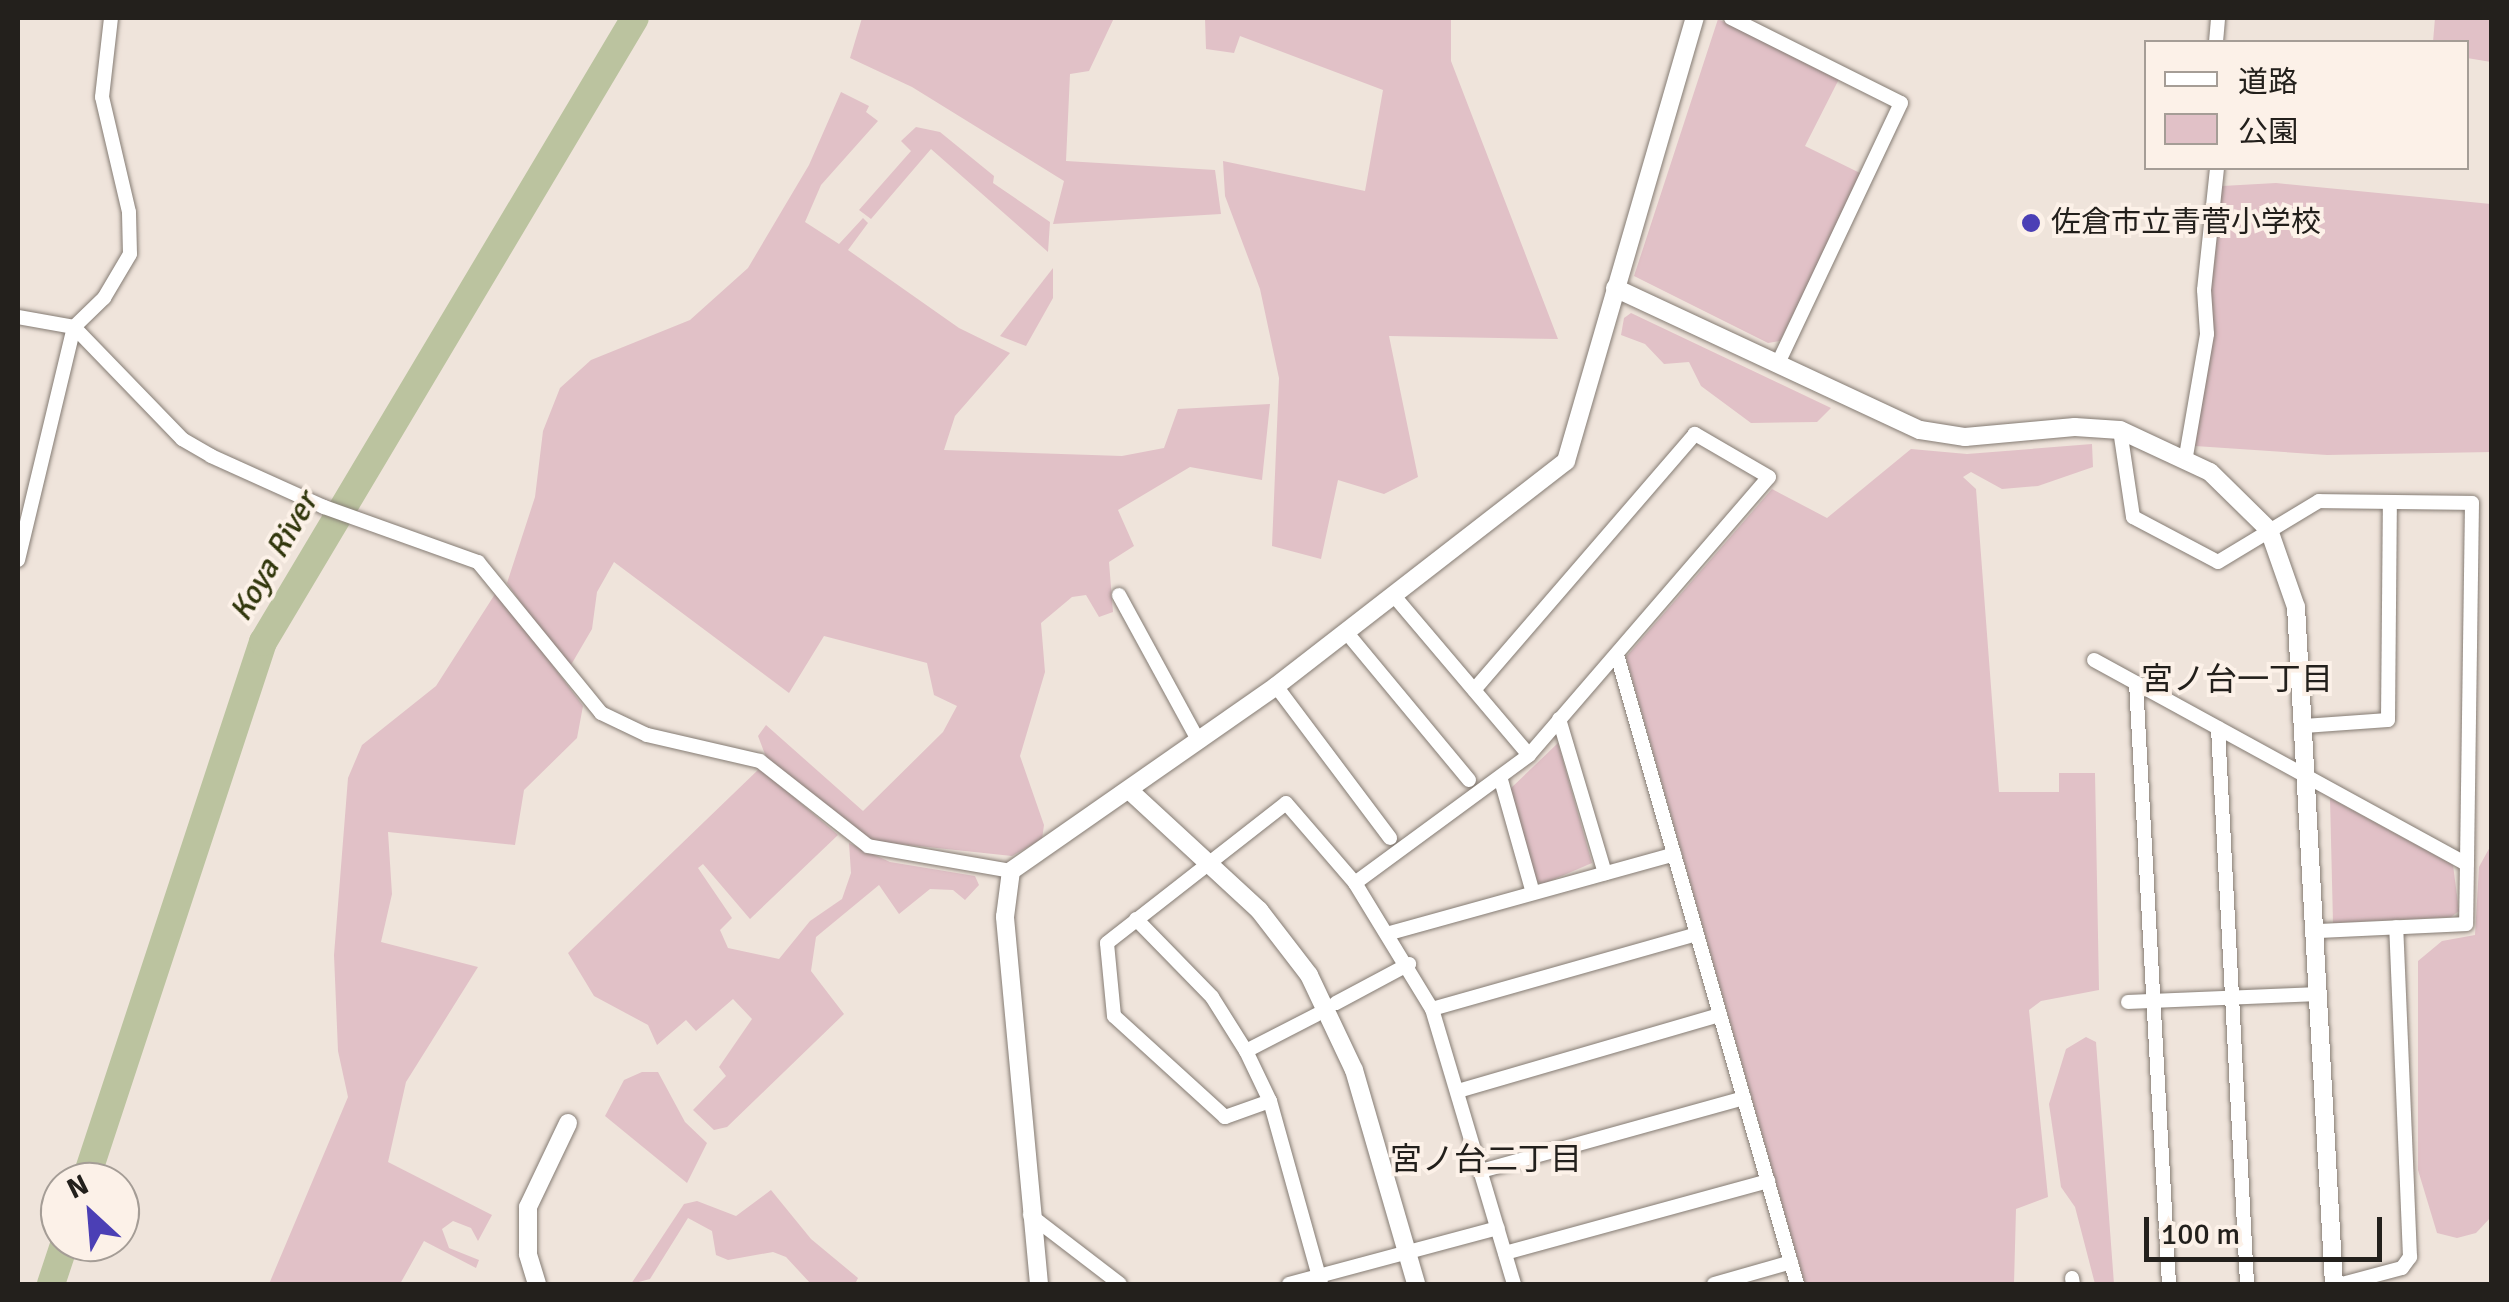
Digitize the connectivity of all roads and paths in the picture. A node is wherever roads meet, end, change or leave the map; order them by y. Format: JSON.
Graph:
{"nodes":[{"id":1,"x":111,"y":18,"type":"edge"},
{"id":2,"x":1696,"y":18,"type":"edge"},
{"id":3,"x":1731,"y":18,"type":"edge"},
{"id":4,"x":2217,"y":170,"type":"edge"},
{"id":5,"x":1616,"y":288,"type":"junction"},
{"id":6,"x":18,"y":317,"type":"edge"},
{"id":7,"x":74,"y":327,"type":"junction"},
{"id":8,"x":1776,"y":365,"type":"junction"},
{"id":9,"x":2120,"y":430,"type":"junction"},
{"id":10,"x":2186,"y":456,"type":"junction"},
{"id":11,"x":2390,"y":502,"type":"junction"},
{"id":12,"x":2269,"y":530,"type":"junction"},
{"id":13,"x":18,"y":560,"type":"edge"},
{"id":14,"x":1119,"y":595,"type":"dead end"},
{"id":15,"x":1394,"y":598,"type":"junction"},
{"id":16,"x":1348,"y":633,"type":"junction"},
{"id":17,"x":1617,"y":654,"type":"junction"},
{"id":18,"x":2094,"y":660,"type":"dead end"},
{"id":19,"x":2136,"y":683,"type":"junction"},
{"id":20,"x":1276,"y":686,"type":"junction"},
{"id":21,"x":1474,"y":690,"type":"junction"},
{"id":22,"x":1559,"y":719,"type":"junction"},
{"id":23,"x":2304,"y":726,"type":"junction"},
{"id":24,"x":2218,"y":728,"type":"junction"},
{"id":25,"x":1199,"y":742,"type":"junction"},
{"id":26,"x":1529,"y":755,"type":"junction"},
{"id":27,"x":2306,"y":776,"type":"junction"},
{"id":28,"x":1469,"y":780,"type":"dead end"},
{"id":29,"x":1501,"y":780,"type":"junction"},
{"id":30,"x":1130,"y":791,"type":"junction"},
{"id":31,"x":1390,"y":838,"type":"dead end"},
{"id":32,"x":1674,"y":854,"type":"junction"},
{"id":33,"x":1209,"y":863,"type":"junction"},
{"id":34,"x":2466,"y":864,"type":"junction"},
{"id":35,"x":1011,"y":871,"type":"junction"},
{"id":36,"x":1604,"y":874,"type":"junction"},
{"id":37,"x":1356,"y":882,"type":"junction"},
{"id":38,"x":1534,"y":893,"type":"junction"},
{"id":39,"x":1136,"y":919,"type":"junction"},
{"id":40,"x":2396,"y":927,"type":"junction"},
{"id":41,"x":2314,"y":931,"type":"junction"},
{"id":42,"x":1390,"y":933,"type":"junction"},
{"id":43,"x":1697,"y":934,"type":"junction"},
{"id":44,"x":1408,"y":964,"type":"junction"},
{"id":45,"x":2318,"y":994,"type":"junction"},
{"id":46,"x":2232,"y":998,"type":"junction"},
{"id":47,"x":2154,"y":1001,"type":"junction"},
{"id":48,"x":2128,"y":1002,"type":"dead end"},
{"id":49,"x":1336,"y":1003,"type":"dead end"},
{"id":50,"x":1432,"y":1010,"type":"junction"},
{"id":51,"x":1720,"y":1015,"type":"junction"},
{"id":52,"x":1316,"y":1016,"type":"dead end"},
{"id":53,"x":1246,"y":1051,"type":"junction"},
{"id":54,"x":1458,"y":1091,"type":"junction"},
{"id":55,"x":1744,"y":1098,"type":"junction"},
{"id":56,"x":1270,"y":1101,"type":"junction"},
{"id":57,"x":568,"y":1123,"type":"dead end"},
{"id":58,"x":1481,"y":1171,"type":"junction"},
{"id":59,"x":1768,"y":1181,"type":"junction"},
{"id":60,"x":1029,"y":1214,"type":"junction"},
{"id":61,"x":1498,"y":1228,"type":"junction"},
{"id":62,"x":1407,"y":1254,"type":"junction"},
{"id":63,"x":1505,"y":1254,"type":"junction"},
{"id":64,"x":1791,"y":1262,"type":"junction"},
{"id":65,"x":1320,"y":1280,"type":"edge"},
{"id":66,"x":538,"y":1284,"type":"edge"},
{"id":67,"x":1039,"y":1284,"type":"edge"},
{"id":68,"x":1120,"y":1284,"type":"edge"},
{"id":69,"x":1290,"y":1284,"type":"edge"},
{"id":70,"x":1416,"y":1284,"type":"edge"},
{"id":71,"x":1514,"y":1284,"type":"edge"},
{"id":72,"x":1714,"y":1284,"type":"edge"},
{"id":73,"x":1797,"y":1284,"type":"edge"},
{"id":74,"x":2169,"y":1284,"type":"edge"},
{"id":75,"x":2247,"y":1284,"type":"edge"},
{"id":76,"x":2334,"y":1284,"type":"edge"},
{"id":77,"x":2342,"y":1284,"type":"edge"}],
"edges":[{"from":1,"to":7,"type":"street"},
{"from":2,"to":5,"type":"street"},
{"from":3,"to":8,"type":"street"},
{"from":4,"to":10,"type":"street"},
{"from":5,"to":8,"type":"street"},
{"from":5,"to":15,"type":"street"},
{"from":6,"to":7,"type":"street"},
{"from":7,"to":13,"type":"street"},
{"from":7,"to":35,"type":"street"},
{"from":8,"to":9,"type":"street"},
{"from":9,"to":10,"type":"street"},
{"from":9,"to":12,"type":"street"},
{"from":10,"to":12,"type":"street"},
{"from":11,"to":12,"type":"street"},
{"from":11,"to":23,"type":"street"},
{"from":11,"to":34,"type":"street"},
{"from":12,"to":23,"type":"street"},
{"from":14,"to":25,"type":"street"},
{"from":15,"to":16,"type":"street"},
{"from":15,"to":21,"type":"street"},
{"from":16,"to":20,"type":"street"},
{"from":16,"to":28,"type":"street"},
{"from":17,"to":21,"type":"street"},
{"from":17,"to":22,"type":"street"},
{"from":17,"to":32,"type":"street"},
{"from":18,"to":19,"type":"street"},
{"from":19,"to":24,"type":"street"},
{"from":19,"to":47,"type":"street"},
{"from":20,"to":25,"type":"street"},
{"from":20,"to":31,"type":"street"},
{"from":21,"to":26,"type":"street"},
{"from":22,"to":26,"type":"street"},
{"from":22,"to":36,"type":"street"},
{"from":23,"to":27,"type":"street"},
{"from":24,"to":27,"type":"street"},
{"from":24,"to":46,"type":"street"},
{"from":25,"to":30,"type":"street"},
{"from":26,"to":29,"type":"street"},
{"from":27,"to":34,"type":"street"},
{"from":27,"to":41,"type":"street"},
{"from":29,"to":37,"type":"street"},
{"from":29,"to":38,"type":"street"},
{"from":30,"to":33,"type":"street"},
{"from":30,"to":35,"type":"street"},
{"from":32,"to":36,"type":"street"},
{"from":32,"to":43,"type":"street"},
{"from":33,"to":37,"type":"street"},
{"from":33,"to":39,"type":"street"},
{"from":33,"to":62,"type":"street"},
{"from":34,"to":40,"type":"street"},
{"from":35,"to":60,"type":"street"},
{"from":36,"to":38,"type":"street"},
{"from":37,"to":42,"type":"street"},
{"from":38,"to":42,"type":"street"},
{"from":39,"to":53,"type":"street"},
{"from":39,"to":56,"type":"street"},
{"from":40,"to":41,"type":"street"},
{"from":40,"to":77,"type":"street"},
{"from":41,"to":45,"type":"street"},
{"from":42,"to":44,"type":"street"},
{"from":43,"to":50,"type":"street"},
{"from":43,"to":51,"type":"street"},
{"from":44,"to":49,"type":"street"},
{"from":44,"to":50,"type":"street"},
{"from":45,"to":46,"type":"street"},
{"from":45,"to":76,"type":"street"},
{"from":46,"to":47,"type":"street"},
{"from":46,"to":75,"type":"street"},
{"from":47,"to":48,"type":"street"},
{"from":47,"to":74,"type":"street"},
{"from":50,"to":54,"type":"street"},
{"from":51,"to":54,"type":"street"},
{"from":51,"to":55,"type":"street"},
{"from":52,"to":53,"type":"street"},
{"from":53,"to":56,"type":"street"},
{"from":54,"to":58,"type":"street"},
{"from":55,"to":58,"type":"street"},
{"from":55,"to":59,"type":"street"},
{"from":56,"to":65,"type":"street"},
{"from":57,"to":66,"type":"street"},
{"from":58,"to":61,"type":"street"},
{"from":59,"to":63,"type":"street"},
{"from":59,"to":64,"type":"street"},
{"from":60,"to":67,"type":"street"},
{"from":60,"to":68,"type":"street"},
{"from":61,"to":62,"type":"street"},
{"from":61,"to":63,"type":"street"},
{"from":62,"to":65,"type":"street"},
{"from":62,"to":70,"type":"street"},
{"from":63,"to":71,"type":"street"},
{"from":64,"to":72,"type":"street"},
{"from":64,"to":73,"type":"street"},
{"from":65,"to":69,"type":"street"}]}
